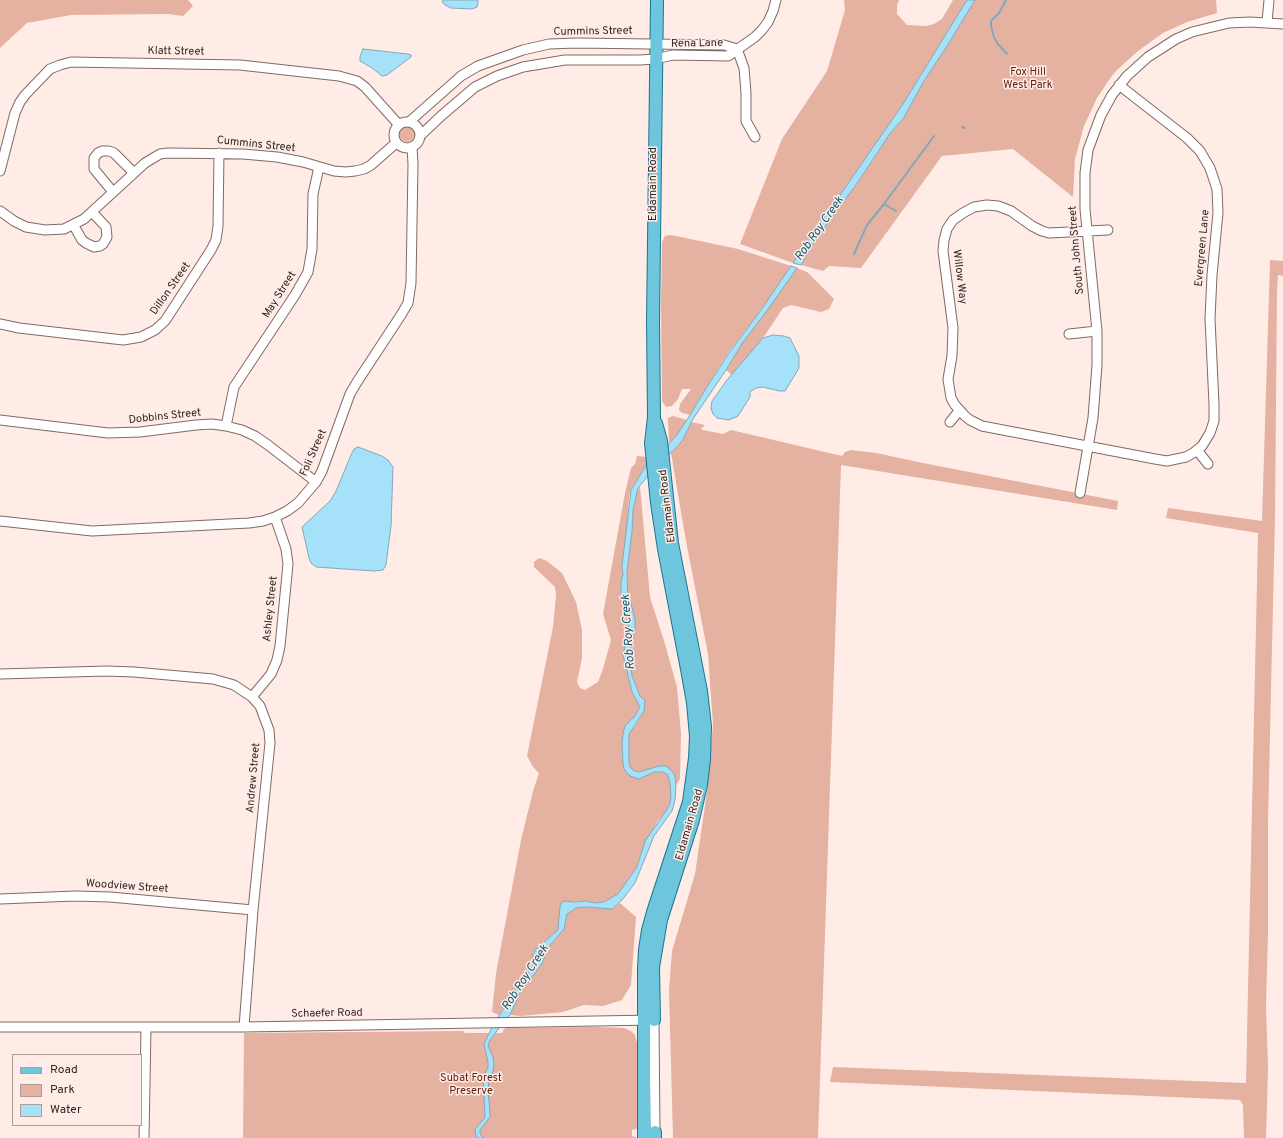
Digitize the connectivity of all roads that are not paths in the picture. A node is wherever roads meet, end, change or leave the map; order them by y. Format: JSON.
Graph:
{"nodes":[{"id":1,"x":657,"y":0,"type":"edge"},
{"id":2,"x":776,"y":0,"type":"edge"},
{"id":3,"x":1269,"y":0,"type":"edge"},
{"id":4,"x":1268,"y":22,"type":"junction"},
{"id":5,"x":1283,"y":24,"type":"edge"},
{"id":6,"x":656,"y":44,"type":"junction"},
{"id":7,"x":737,"y":49,"type":"junction"},
{"id":8,"x":656,"y":59,"type":"junction"},
{"id":9,"x":1119,"y":85,"type":"junction"},
{"id":10,"x":409,"y":122,"type":"junction"},
{"id":11,"x":398,"y":125,"type":"junction"},
{"id":12,"x":420,"y":136,"type":"junction"},
{"id":13,"x":755,"y":137,"type":"dead end"},
{"id":14,"x":396,"y":143,"type":"junction"},
{"id":15,"x":412,"y":147,"type":"junction"},
{"id":16,"x":219,"y":153,"type":"junction"},
{"id":17,"x":319,"y":167,"type":"junction"},
{"id":18,"x":0,"y":171,"type":"edge"},
{"id":19,"x":134,"y":173,"type":"junction"},
{"id":20,"x":113,"y":192,"type":"junction"},
{"id":21,"x":0,"y":211,"type":"edge"},
{"id":22,"x":92,"y":212,"type":"junction"},
{"id":23,"x":74,"y":226,"type":"junction"},
{"id":24,"x":1087,"y":230,"type":"junction"},
{"id":25,"x":1108,"y":230,"type":"dead end"},
{"id":26,"x":0,"y":324,"type":"edge"},
{"id":27,"x":1097,"y":331,"type":"junction"},
{"id":28,"x":1069,"y":334,"type":"dead end"},
{"id":29,"x":959,"y":411,"type":"junction"},
{"id":30,"x":0,"y":420,"type":"edge"},
{"id":31,"x":950,"y":422,"type":"dead end"},
{"id":32,"x":226,"y":426,"type":"junction"},
{"id":33,"x":1088,"y":446,"type":"junction"},
{"id":34,"x":1197,"y":450,"type":"junction"},
{"id":35,"x":1208,"y":464,"type":"dead end"},
{"id":36,"x":316,"y":482,"type":"junction"},
{"id":37,"x":1080,"y":493,"type":"dead end"},
{"id":38,"x":275,"y":517,"type":"junction"},
{"id":39,"x":0,"y":522,"type":"edge"},
{"id":40,"x":0,"y":674,"type":"edge"},
{"id":41,"x":252,"y":697,"type":"junction"},
{"id":42,"x":0,"y":899,"type":"edge"},
{"id":43,"x":253,"y":910,"type":"junction"},
{"id":44,"x":649,"y":1020,"type":"junction"},
{"id":45,"x":0,"y":1027,"type":"edge"},
{"id":46,"x":244,"y":1027,"type":"junction"},
{"id":47,"x":146,"y":1028,"type":"junction"},
{"id":48,"x":651,"y":1136,"type":"edge"},
{"id":49,"x":144,"y":1138,"type":"edge"}],
"edges":[{"from":1,"to":6,"type":"main road","name":"Eldamain Road"},
{"from":2,"to":7,"type":"street","name":"Rena Lane"},
{"from":3,"to":4,"type":"street"},
{"from":4,"to":5,"type":"street","name":"South John Street"},
{"from":4,"to":9,"type":"street","name":"South John Street"},
{"from":6,"to":7,"type":"street","name":"Rena Lane"},
{"from":6,"to":8,"type":"main road","name":"Eldamain Road"},
{"from":6,"to":10,"type":"street","name":"Cummins Street"},
{"from":7,"to":8,"type":"street","name":"Rena Lane"},
{"from":7,"to":13,"type":"street"},
{"from":8,"to":12,"type":"street"},
{"from":8,"to":44,"type":"main road","name":"Eldamain Road"},
{"from":9,"to":24,"type":"street","name":"South John Street"},
{"from":9,"to":34,"type":"street","name":"Evergreen Lane"},
{"from":10,"to":11,"type":"street"},
{"from":10,"to":12,"type":"street"},
{"from":11,"to":14,"type":"street"},
{"from":11,"to":18,"type":"street","name":"Klatt Street"},
{"from":12,"to":15,"type":"street"},
{"from":14,"to":15,"type":"street"},
{"from":14,"to":17,"type":"street","name":"Cummins Street"},
{"from":15,"to":36,"type":"street","name":"Foli Street"},
{"from":16,"to":17,"type":"street","name":"Cummins Street"},
{"from":16,"to":19,"type":"street","name":"Cummins Street"},
{"from":16,"to":26,"type":"street","name":"Dillon Street"},
{"from":17,"to":32,"type":"street","name":"May Street"},
{"from":19,"to":20,"type":"street","name":"Cummins Street"},
{"from":19,"to":20,"type":"street"},
{"from":20,"to":22,"type":"street","name":"Cummins Street"},
{"from":21,"to":23,"type":"street","name":"Cummins Street"},
{"from":22,"to":23,"type":"street","name":"Cummins Street"},
{"from":22,"to":23,"type":"street"},
{"from":24,"to":25,"type":"street","name":"Willow Way"},
{"from":24,"to":27,"type":"street","name":"South John Street"},
{"from":24,"to":29,"type":"street","name":"Willow Way"},
{"from":27,"to":28,"type":"street"},
{"from":27,"to":33,"type":"street","name":"South John Street"},
{"from":29,"to":31,"type":"street"},
{"from":29,"to":33,"type":"street","name":"Willow Way"},
{"from":30,"to":32,"type":"street","name":"Dobbins Street"},
{"from":32,"to":36,"type":"street","name":"Dobbins Street"},
{"from":33,"to":34,"type":"street","name":"Evergreen Lane"},
{"from":33,"to":37,"type":"street","name":"South John Street"},
{"from":34,"to":35,"type":"street"},
{"from":36,"to":38,"type":"street","name":"Foli Street"},
{"from":38,"to":39,"type":"street","name":"Foli Street"},
{"from":38,"to":41,"type":"street","name":"Ashley Street"},
{"from":40,"to":41,"type":"street","name":"Andrew Street"},
{"from":41,"to":43,"type":"street","name":"Andrew Street"},
{"from":42,"to":43,"type":"street","name":"Woodview Street"},
{"from":43,"to":46,"type":"street","name":"Andrew Street"},
{"from":44,"to":46,"type":"street","name":"Schaefer Road"},
{"from":44,"to":48,"type":"main road","name":"Eldamain Road"},
{"from":45,"to":47,"type":"street","name":"Schaefer Road"},
{"from":46,"to":47,"type":"street","name":"Schaefer Road"},
{"from":47,"to":49,"type":"street"}]}
